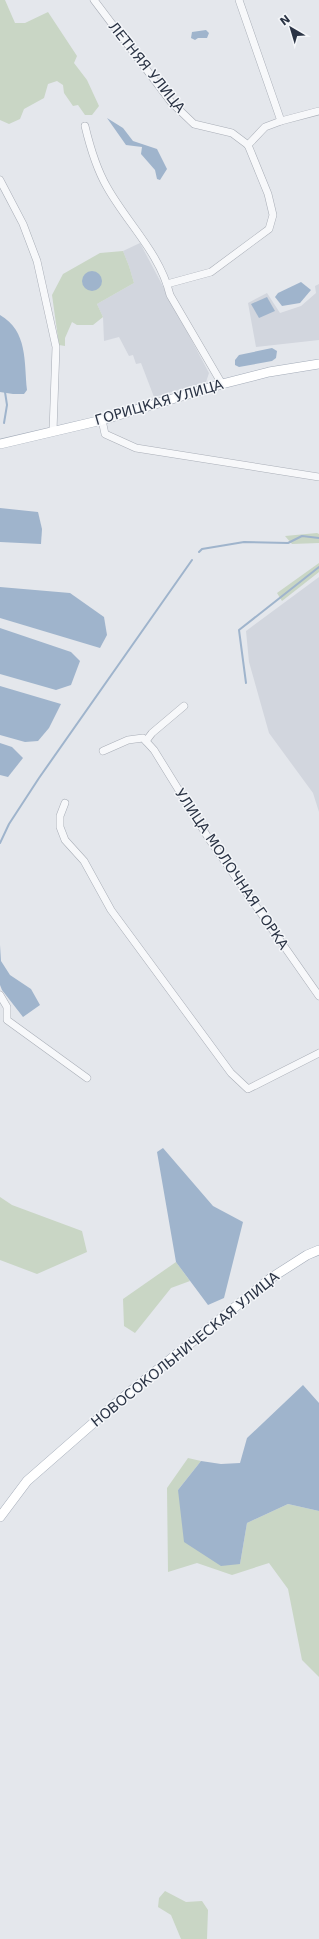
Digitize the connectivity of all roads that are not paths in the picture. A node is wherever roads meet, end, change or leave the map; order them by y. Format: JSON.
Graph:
{"nodes":[{"id":1,"x":94,"y":0,"type":"edge"},
{"id":2,"x":240,"y":0,"type":"edge"},
{"id":3,"x":319,"y":111,"type":"edge"},
{"id":4,"x":281,"y":121,"type":"junction"},
{"id":5,"x":85,"y":126,"type":"dead end"},
{"id":6,"x":248,"y":145,"type":"junction"},
{"id":7,"x":0,"y":180,"type":"edge"},
{"id":8,"x":167,"y":284,"type":"junction"},
{"id":9,"x":319,"y":364,"type":"edge"},
{"id":10,"x":222,"y":384,"type":"junction"},
{"id":11,"x":102,"y":420,"type":"junction"},
{"id":12,"x":53,"y":431,"type":"junction"},
{"id":13,"x":0,"y":444,"type":"edge"},
{"id":14,"x":319,"y":477,"type":"edge"},
{"id":15,"x":184,"y":706,"type":"dead end"},
{"id":16,"x":146,"y":741,"type":"junction"},
{"id":17,"x":103,"y":751,"type":"dead end"},
{"id":18,"x":65,"y":803,"type":"dead end"},
{"id":19,"x":0,"y":995,"type":"edge"},
{"id":20,"x":319,"y":996,"type":"edge"},
{"id":21,"x":319,"y":1053,"type":"edge"},
{"id":22,"x":87,"y":1078,"type":"dead end"},
{"id":23,"x":319,"y":1250,"type":"edge"},
{"id":24,"x":0,"y":1517,"type":"edge"}],
"edges":[{"from":1,"to":6,"type":"street","name":"ЛЕТНЯЯ УЛИЦА"},
{"from":2,"to":4,"type":"street"},
{"from":3,"to":4,"type":"street"},
{"from":4,"to":6,"type":"street"},
{"from":5,"to":8,"type":"street"},
{"from":6,"to":8,"type":"street"},
{"from":7,"to":12,"type":"street"},
{"from":8,"to":10,"type":"street"},
{"from":9,"to":10,"type":"main road","name":"ГОРИЦКАЯ УЛИЦА"},
{"from":10,"to":11,"type":"main road","name":"ГОРИЦКАЯ УЛИЦА"},
{"from":11,"to":12,"type":"main road","name":"ГОРИЦКАЯ УЛИЦА"},
{"from":11,"to":14,"type":"street"},
{"from":12,"to":13,"type":"main road","name":"ГОРИЦКАЯ УЛИЦА"},
{"from":15,"to":16,"type":"street"},
{"from":16,"to":17,"type":"street"},
{"from":16,"to":20,"type":"street","name":"УЛИЦА МОЛОЧНАЯ ГОРКА"},
{"from":18,"to":21,"type":"street"},
{"from":19,"to":22,"type":"street"},
{"from":23,"to":24,"type":"main road","name":"НОВОСОКОЛЬНИЧЕСКАЯ УЛИЦА"}]}
